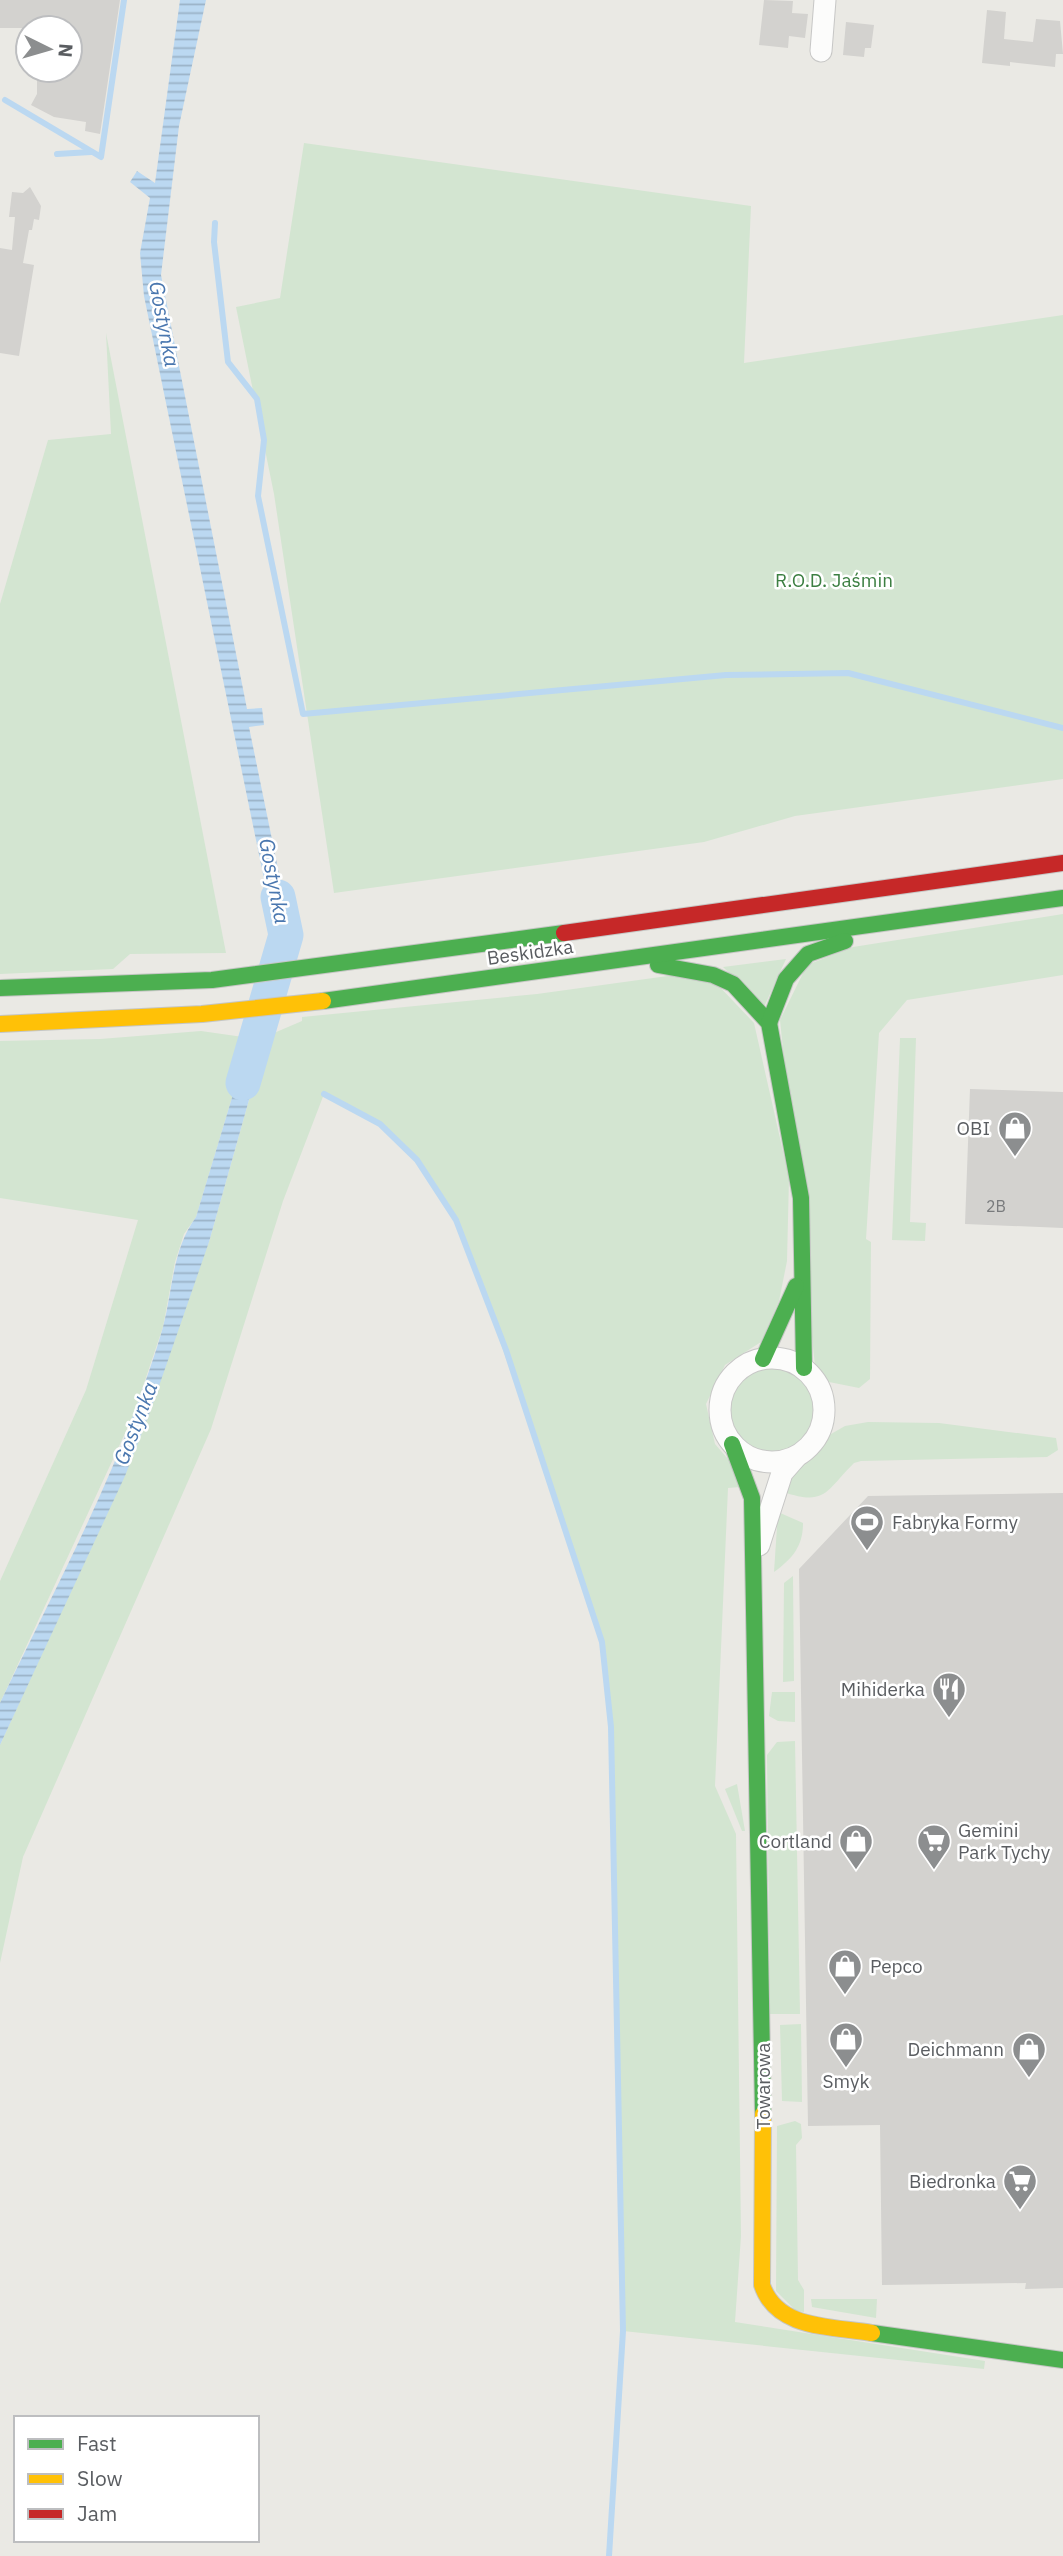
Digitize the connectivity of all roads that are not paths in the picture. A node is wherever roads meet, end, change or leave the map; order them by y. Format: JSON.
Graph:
{"nodes":[{"id":1,"x":825,"y":0,"type":"edge"},
{"id":2,"x":821,"y":51,"type":"dead end"},
{"id":3,"x":1063,"y":863,"type":"edge"},
{"id":4,"x":1063,"y":898,"type":"edge"},
{"id":5,"x":890,"y":922,"type":"junction"},
{"id":6,"x":617,"y":961,"type":"junction"},
{"id":7,"x":0,"y":988,"type":"edge"},
{"id":8,"x":769,"y":1023,"type":"junction"},
{"id":9,"x":0,"y":1024,"type":"edge"},
{"id":10,"x":802,"y":1270,"type":"junction"},
{"id":11,"x":763,"y":1359,"type":"junction"},
{"id":12,"x":804,"y":1368,"type":"junction"},
{"id":13,"x":732,"y":1444,"type":"junction"},
{"id":14,"x":796,"y":1458,"type":"junction"},
{"id":15,"x":753,"y":1564,"type":"junction"},
{"id":16,"x":1063,"y":2360,"type":"edge"}],
"edges":[{"from":1,"to":2,"type":"street"},
{"from":3,"to":7,"type":"main road","name":"Beskidzka"},
{"from":4,"to":5,"type":"main road","name":"Beskidzka"},
{"from":5,"to":6,"type":"main road","name":"Beskidzka"},
{"from":5,"to":8,"type":"main road"},
{"from":6,"to":8,"type":"main road"},
{"from":6,"to":9,"type":"main road","name":"Beskidzka"},
{"from":8,"to":10,"type":"main road"},
{"from":10,"to":11,"type":"main road"},
{"from":10,"to":12,"type":"main road"},
{"from":11,"to":12,"type":"street"},
{"from":11,"to":13,"type":"street"},
{"from":12,"to":14,"type":"street"},
{"from":13,"to":14,"type":"street"},
{"from":13,"to":15,"type":"main road","name":"Towarowa"},
{"from":14,"to":15,"type":"street","name":"Towarowa"},
{"from":15,"to":16,"type":"main road","name":"Towarowa"}]}
